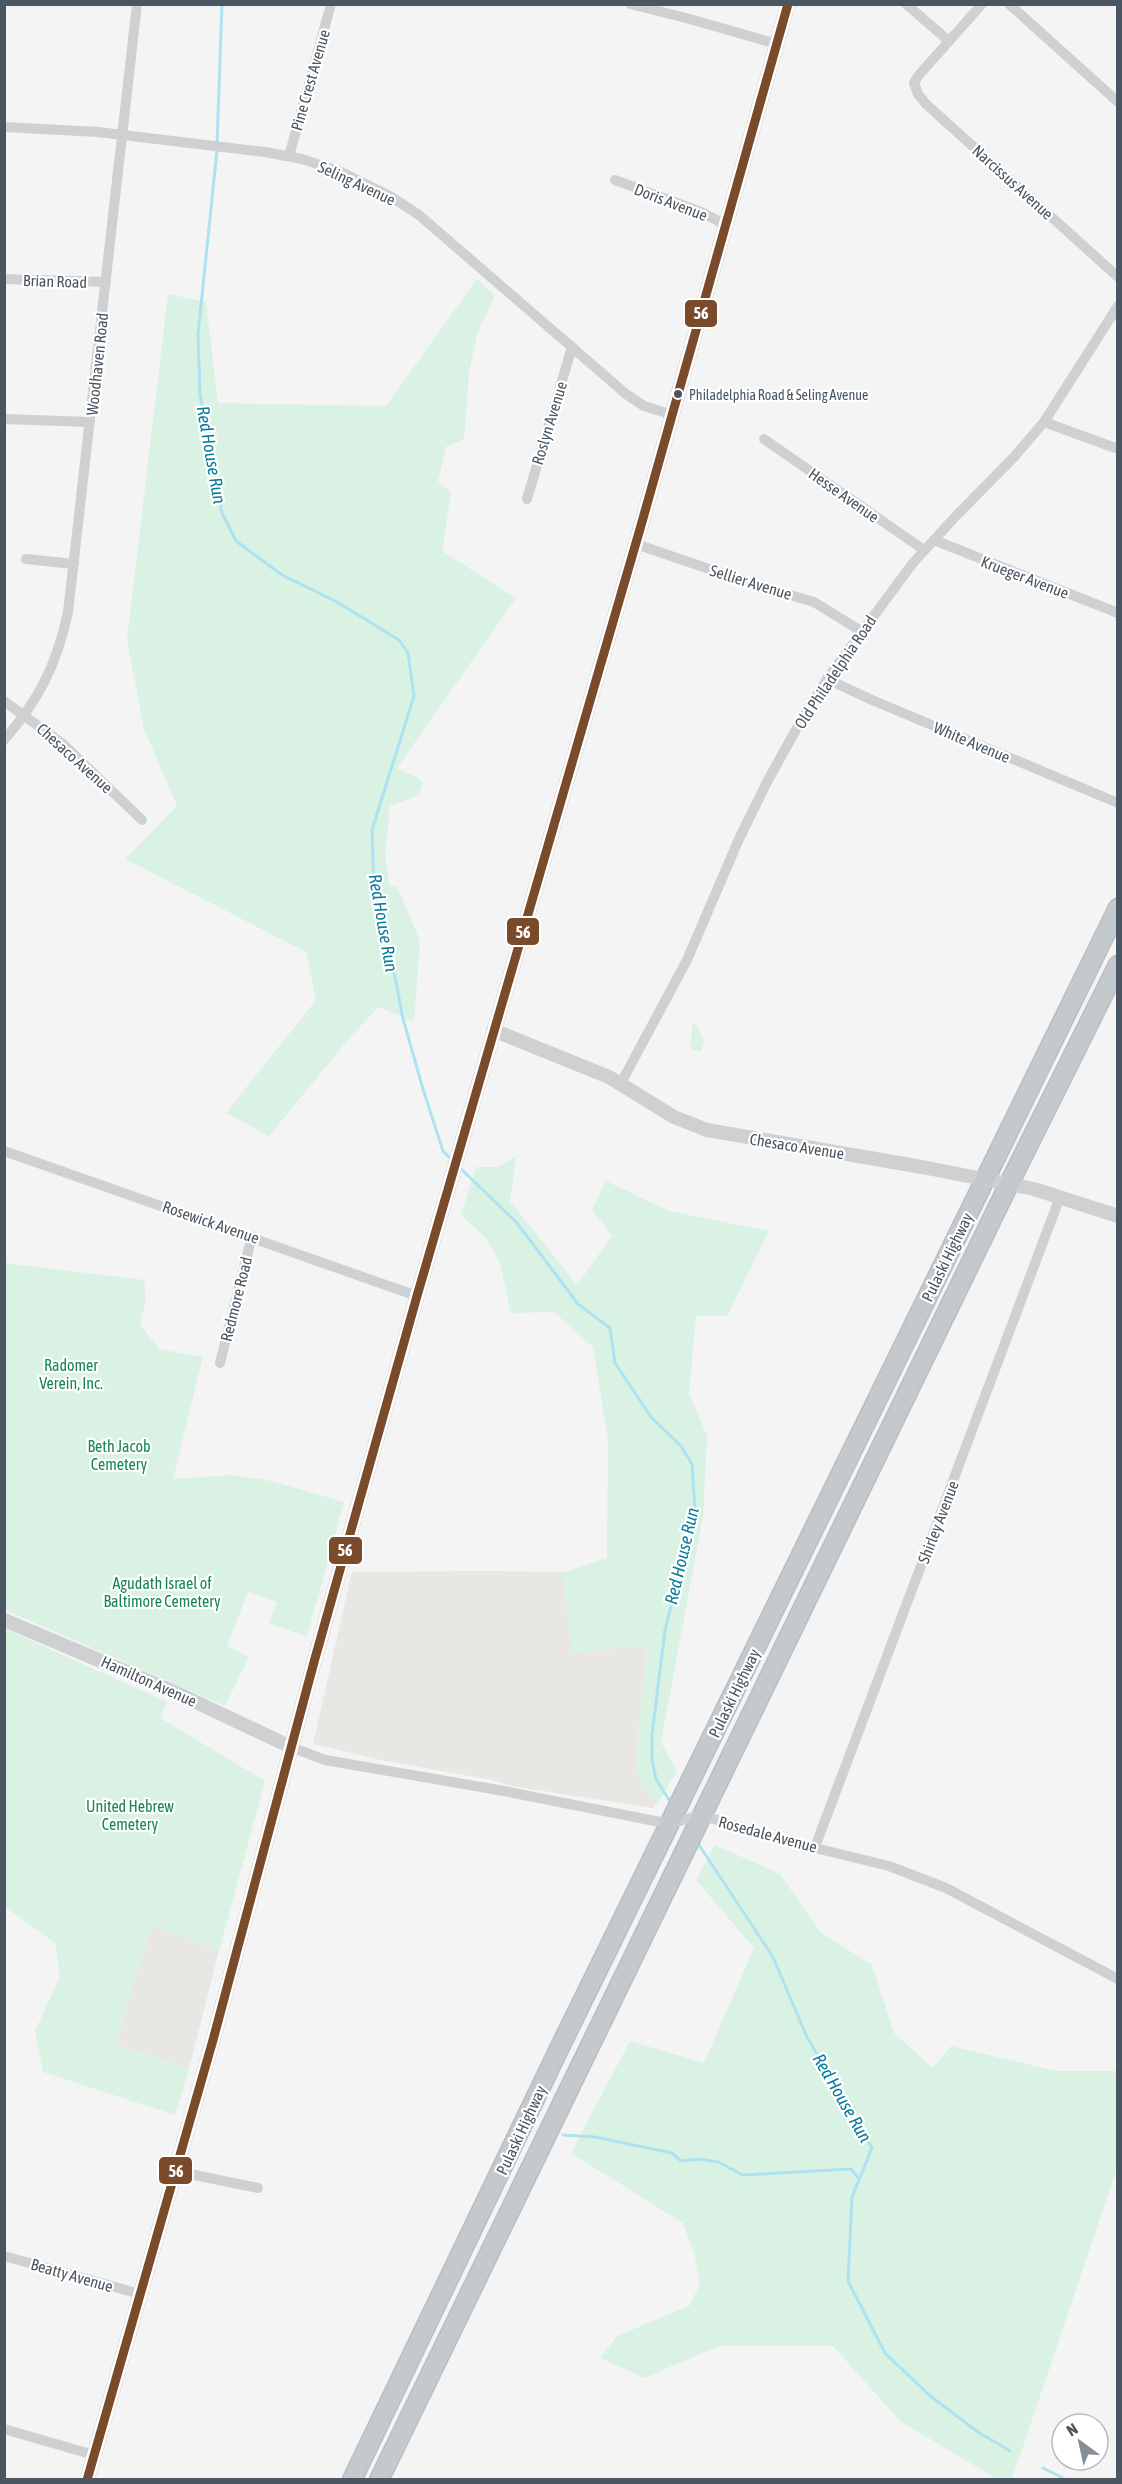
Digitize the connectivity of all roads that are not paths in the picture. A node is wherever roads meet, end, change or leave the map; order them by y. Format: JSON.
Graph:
{"nodes":[{"id":1,"x":137,"y":4,"type":"edge"},
{"id":2,"x":331,"y":4,"type":"edge"},
{"id":3,"x":630,"y":4,"type":"edge"},
{"id":4,"x":788,"y":4,"type":"edge"},
{"id":5,"x":906,"y":4,"type":"edge"},
{"id":6,"x":982,"y":4,"type":"edge"},
{"id":7,"x":1010,"y":4,"type":"edge"},
{"id":8,"x":949,"y":41,"type":"junction"},
{"id":9,"x":777,"y":44,"type":"junction"},
{"id":10,"x":1118,"y":102,"type":"edge"},
{"id":11,"x":4,"y":127,"type":"edge"},
{"id":12,"x":123,"y":134,"type":"junction"},
{"id":13,"x":289,"y":156,"type":"junction"},
{"id":14,"x":615,"y":180,"type":"dead end"},
{"id":15,"x":726,"y":225,"type":"junction"},
{"id":16,"x":1118,"y":278,"type":"edge"},
{"id":17,"x":4,"y":279,"type":"edge"},
{"id":18,"x":106,"y":282,"type":"junction"},
{"id":19,"x":1118,"y":306,"type":"edge"},
{"id":20,"x":572,"y":347,"type":"junction"},
{"id":21,"x":673,"y":415,"type":"junction"},
{"id":22,"x":4,"y":419,"type":"edge"},
{"id":23,"x":90,"y":422,"type":"junction"},
{"id":24,"x":1044,"y":422,"type":"junction"},
{"id":25,"x":764,"y":439,"type":"dead end"},
{"id":26,"x":1118,"y":449,"type":"edge"},
{"id":27,"x":526,"y":499,"type":"dead end"},
{"id":28,"x":934,"y":540,"type":"junction"},
{"id":29,"x":636,"y":544,"type":"junction"},
{"id":30,"x":924,"y":550,"type":"junction"},
{"id":31,"x":26,"y":559,"type":"dead end"},
{"id":32,"x":74,"y":564,"type":"junction"},
{"id":33,"x":1118,"y":613,"type":"edge"},
{"id":34,"x":861,"y":631,"type":"junction"},
{"id":35,"x":827,"y":679,"type":"junction"},
{"id":36,"x":4,"y":701,"type":"edge"},
{"id":37,"x":26,"y":715,"type":"junction"},
{"id":38,"x":4,"y":740,"type":"edge"},
{"id":39,"x":1118,"y":803,"type":"edge"},
{"id":40,"x":142,"y":820,"type":"dead end"},
{"id":41,"x":1118,"y":908,"type":"edge"},
{"id":42,"x":1118,"y":965,"type":"edge"},
{"id":43,"x":493,"y":1030,"type":"junction"},
{"id":44,"x":621,"y":1083,"type":"junction"},
{"id":45,"x":4,"y":1151,"type":"edge"},
{"id":46,"x":984,"y":1179,"type":"junction"},
{"id":47,"x":1009,"y":1184,"type":"junction"},
{"id":48,"x":1060,"y":1197,"type":"junction"},
{"id":49,"x":1118,"y":1216,"type":"edge"},
{"id":50,"x":252,"y":1236,"type":"junction"},
{"id":51,"x":417,"y":1296,"type":"junction"},
{"id":52,"x":220,"y":1362,"type":"dead end"},
{"id":53,"x":4,"y":1620,"type":"edge"},
{"id":54,"x":291,"y":1748,"type":"junction"},
{"id":55,"x":701,"y":1815,"type":"junction"},
{"id":56,"x":670,"y":1824,"type":"junction"},
{"id":57,"x":815,"y":1847,"type":"junction"},
{"id":58,"x":1118,"y":1979,"type":"edge"},
{"id":59,"x":175,"y":2171,"type":"junction"},
{"id":60,"x":258,"y":2188,"type":"dead end"},
{"id":61,"x":4,"y":2256,"type":"edge"},
{"id":62,"x":140,"y":2294,"type":"junction"},
{"id":63,"x":4,"y":2429,"type":"edge"},
{"id":64,"x":94,"y":2455,"type":"junction"},
{"id":65,"x":87,"y":2480,"type":"edge"},
{"id":66,"x":352,"y":2480,"type":"edge"},
{"id":67,"x":379,"y":2480,"type":"edge"}],
"edges":[{"from":1,"to":12,"type":"street","name":"Woodhaven Road"},
{"from":2,"to":13,"type":"street","name":"Pine Crest Avenue"},
{"from":3,"to":9,"type":"street"},
{"from":4,"to":9,"type":"main road"},
{"from":5,"to":8,"type":"street"},
{"from":6,"to":8,"type":"street"},
{"from":7,"to":10,"type":"street"},
{"from":8,"to":16,"type":"street","name":"Narcissus Avenue"},
{"from":9,"to":15,"type":"main road"},
{"from":11,"to":12,"type":"street","name":"Seling Avenue"},
{"from":12,"to":13,"type":"street","name":"Seling Avenue"},
{"from":12,"to":18,"type":"street","name":"Woodhaven Road"},
{"from":13,"to":20,"type":"street","name":"Seling Avenue"},
{"from":14,"to":15,"type":"street","name":"Doris Avenue"},
{"from":15,"to":21,"type":"main road"},
{"from":17,"to":18,"type":"street","name":"Brian Road"},
{"from":18,"to":23,"type":"street","name":"Woodhaven Road"},
{"from":19,"to":24,"type":"street","name":"Old Philadelphia Road"},
{"from":20,"to":21,"type":"street","name":"Seling Avenue"},
{"from":20,"to":27,"type":"street","name":"Roslyn Avenue"},
{"from":21,"to":29,"type":"main road"},
{"from":22,"to":23,"type":"street"},
{"from":23,"to":32,"type":"street","name":"Woodhaven Road"},
{"from":24,"to":26,"type":"street"},
{"from":24,"to":28,"type":"street","name":"Old Philadelphia Road"},
{"from":25,"to":30,"type":"street","name":"Hesse Avenue"},
{"from":28,"to":30,"type":"street","name":"Old Philadelphia Road"},
{"from":28,"to":33,"type":"street","name":"Krueger Avenue"},
{"from":29,"to":34,"type":"street","name":"Sellier Avenue"},
{"from":29,"to":43,"type":"main road"},
{"from":30,"to":34,"type":"street","name":"Old Philadelphia Road"},
{"from":31,"to":32,"type":"street"},
{"from":32,"to":37,"type":"street","name":"Woodhaven Road"},
{"from":34,"to":35,"type":"street","name":"Old Philadelphia Road"},
{"from":35,"to":39,"type":"street","name":"White Avenue"},
{"from":35,"to":44,"type":"street","name":"Old Philadelphia Road"},
{"from":36,"to":37,"type":"street","name":"Chesaco Avenue"},
{"from":37,"to":38,"type":"street","name":"Woodhaven Road"},
{"from":37,"to":40,"type":"street","name":"Chesaco Avenue"},
{"from":41,"to":46,"type":"highway","name":"Pulaski Highway"},
{"from":42,"to":47,"type":"highway","name":"Pulaski Highway"},
{"from":43,"to":44,"type":"street","name":"Chesaco Avenue"},
{"from":43,"to":51,"type":"main road"},
{"from":44,"to":46,"type":"street","name":"Chesaco Avenue"},
{"from":45,"to":50,"type":"street","name":"Rosewick Avenue"},
{"from":46,"to":47,"type":"street","name":"Chesaco Avenue"},
{"from":46,"to":56,"type":"highway","name":"Pulaski Highway"},
{"from":47,"to":48,"type":"street","name":"Chesaco Avenue"},
{"from":47,"to":55,"type":"highway","name":"Pulaski Highway"},
{"from":48,"to":49,"type":"street","name":"Chesaco Avenue"},
{"from":48,"to":57,"type":"street","name":"Shirley Avenue"},
{"from":50,"to":51,"type":"street","name":"Rosewick Avenue"},
{"from":50,"to":52,"type":"street","name":"Redmore Road"},
{"from":51,"to":54,"type":"main road"},
{"from":53,"to":54,"type":"street","name":"Hamilton Avenue"},
{"from":54,"to":56,"type":"street","name":"Rosedale Avenue"},
{"from":54,"to":59,"type":"main road"},
{"from":55,"to":56,"type":"street","name":"Rosedale Avenue"},
{"from":55,"to":57,"type":"street","name":"Rosedale Avenue"},
{"from":55,"to":67,"type":"highway","name":"Pulaski Highway"},
{"from":56,"to":66,"type":"highway","name":"Pulaski Highway"},
{"from":57,"to":58,"type":"street","name":"Rosedale Avenue"},
{"from":59,"to":60,"type":"street"},
{"from":59,"to":62,"type":"main road"},
{"from":61,"to":62,"type":"street","name":"Beatty Avenue"},
{"from":62,"to":64,"type":"main road"},
{"from":63,"to":64,"type":"street"},
{"from":64,"to":65,"type":"main road"}]}
